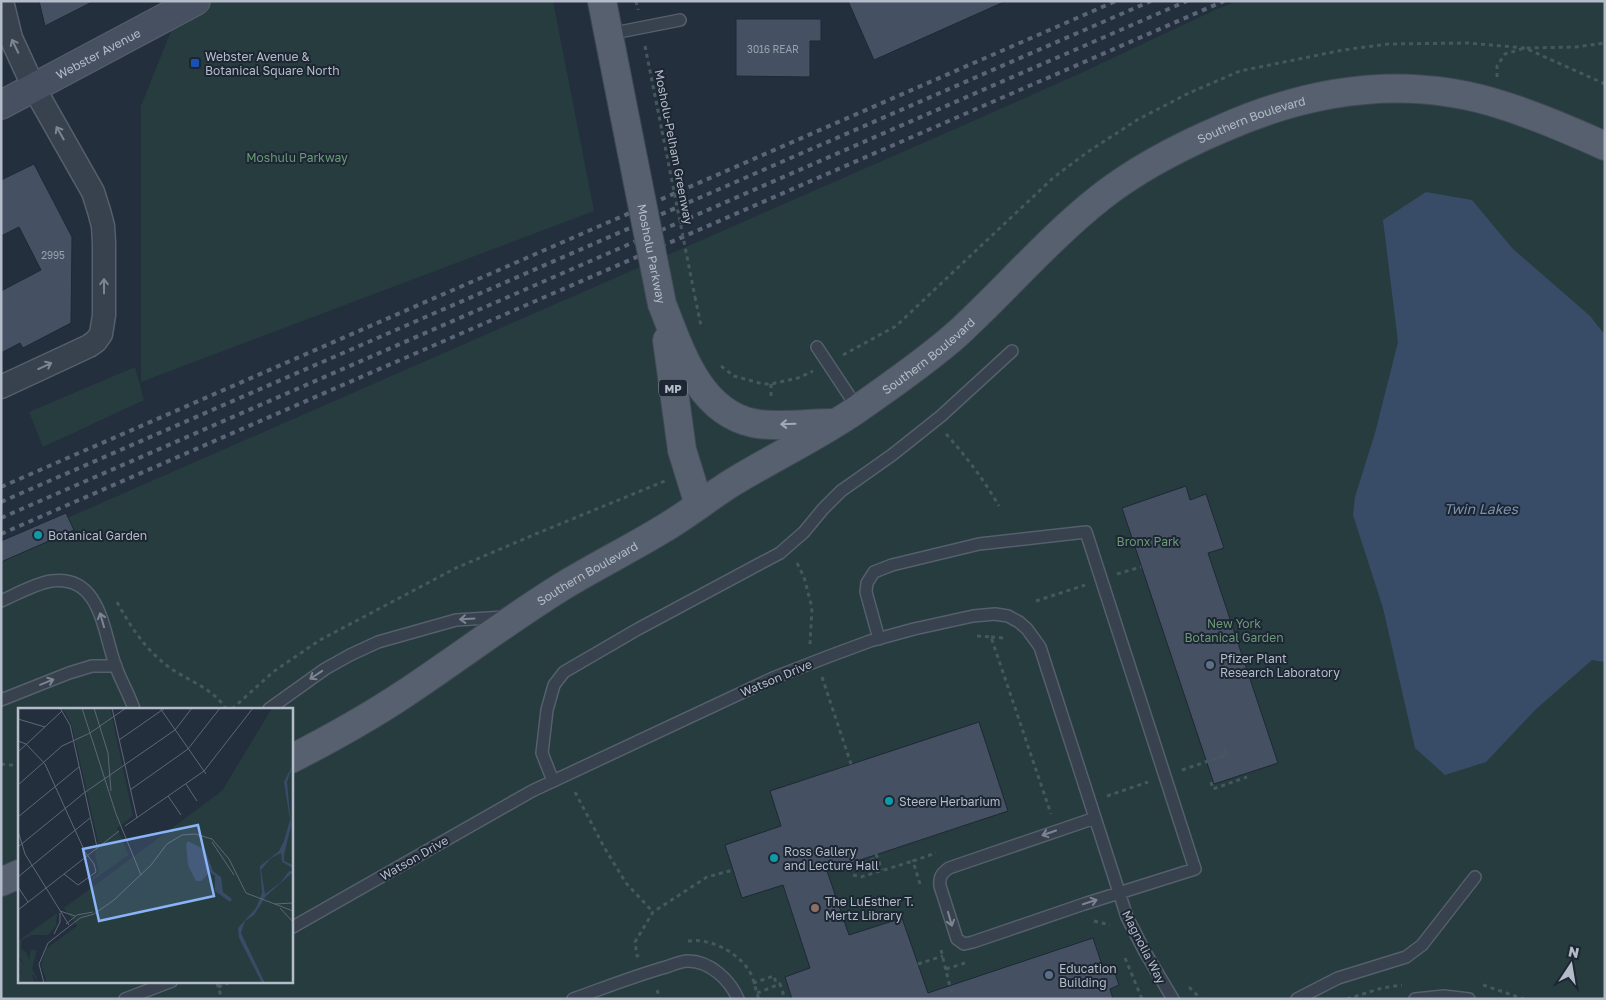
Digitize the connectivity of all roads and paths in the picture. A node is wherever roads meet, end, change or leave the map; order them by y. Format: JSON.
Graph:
{"nodes":[{"id":1,"x":2,"y":1,"type":"edge"},
{"id":2,"x":602,"y":1,"type":"edge"},
{"id":3,"x":636,"y":1,"type":"edge"},
{"id":4,"x":190,"y":3,"type":"edge"},
{"id":5,"x":680,"y":20,"type":"dead end"},
{"id":6,"x":641,"y":29,"type":"junction"},
{"id":7,"x":609,"y":34,"type":"junction"},
{"id":8,"x":1605,"y":43,"type":"edge"},
{"id":9,"x":1524,"y":48,"type":"junction"},
{"id":10,"x":1605,"y":84,"type":"edge"},
{"id":11,"x":34,"y":88,"type":"junction"},
{"id":12,"x":1502,"y":104,"type":"junction"},
{"id":13,"x":1,"y":105,"type":"edge"},
{"id":14,"x":1600,"y":146,"type":"edge"},
{"id":15,"x":695,"y":297,"type":"dead end"},
{"id":16,"x":662,"y":304,"type":"junction"},
{"id":17,"x":817,"y":347,"type":"dead end"},
{"id":18,"x":1012,"y":351,"type":"dead end"},
{"id":19,"x":1,"y":387,"type":"edge"},
{"id":20,"x":848,"y":416,"type":"junction"},
{"id":21,"x":961,"y":450,"type":"dead end"},
{"id":22,"x":650,"y":488,"type":"dead end"},
{"id":23,"x":698,"y":505,"type":"junction"},
{"id":24,"x":999,"y":506,"type":"dead end"},
{"id":25,"x":797,"y":562,"type":"dead end"},
{"id":26,"x":1141,"y":567,"type":"dead end"},
{"id":27,"x":1114,"y":575,"type":"dead end"},
{"id":28,"x":1087,"y":584,"type":"dead end"},
{"id":29,"x":1,"y":601,"type":"edge"},
{"id":30,"x":1036,"y":601,"type":"dead end"},
{"id":31,"x":516,"y":616,"type":"junction"},
{"id":32,"x":970,"y":635,"type":"dead end"},
{"id":33,"x":991,"y":637,"type":"junction"},
{"id":34,"x":1004,"y":638,"type":"dead end"},
{"id":35,"x":879,"y":639,"type":"junction"},
{"id":36,"x":810,"y":647,"type":"dead end"},
{"id":37,"x":116,"y":666,"type":"junction"},
{"id":38,"x":170,"y":668,"type":"dead end"},
{"id":39,"x":831,"y":674,"type":"dead end"},
{"id":40,"x":822,"y":677,"type":"junction"},
{"id":41,"x":814,"y":680,"type":"dead end"},
{"id":42,"x":1,"y":700,"type":"edge"},
{"id":43,"x":134,"y":708,"type":"edge"},
{"id":44,"x":225,"y":708,"type":"edge"},
{"id":45,"x":233,"y":708,"type":"edge"},
{"id":46,"x":270,"y":708,"type":"edge"},
{"id":47,"x":1224,"y":750,"type":"dead end"},
{"id":48,"x":292,"y":759,"type":"edge"},
{"id":49,"x":1,"y":764,"type":"edge"},
{"id":50,"x":851,"y":764,"type":"dead end"},
{"id":51,"x":18,"y":766,"type":"edge"},
{"id":52,"x":1178,"y":772,"type":"dead end"},
{"id":53,"x":1247,"y":777,"type":"dead end"},
{"id":54,"x":553,"y":781,"type":"junction"},
{"id":55,"x":1152,"y":781,"type":"dead end"},
{"id":56,"x":1211,"y":782,"type":"dead end"},
{"id":57,"x":576,"y":790,"type":"dead end"},
{"id":58,"x":1104,"y":797,"type":"dead end"},
{"id":59,"x":1051,"y":815,"type":"dead end"},
{"id":60,"x":1095,"y":818,"type":"junction"},
{"id":61,"x":941,"y":852,"type":"dead end"},
{"id":62,"x":913,"y":861,"type":"junction"},
{"id":63,"x":854,"y":865,"type":"dead end"},
{"id":64,"x":18,"y":866,"type":"edge"},
{"id":65,"x":1,"y":868,"type":"edge"},
{"id":66,"x":732,"y":870,"type":"dead end"},
{"id":67,"x":882,"y":870,"type":"junction"},
{"id":68,"x":18,"y":874,"type":"edge"},
{"id":69,"x":853,"y":875,"type":"dead end"},
{"id":70,"x":1475,"y":877,"type":"dead end"},
{"id":71,"x":1,"y":882,"type":"edge"},
{"id":72,"x":921,"y":887,"type":"dead end"},
{"id":73,"x":1119,"y":892,"type":"junction"},
{"id":74,"x":652,"y":912,"type":"junction"},
{"id":75,"x":1092,"y":921,"type":"dead end"},
{"id":76,"x":292,"y":927,"type":"edge"},
{"id":77,"x":1113,"y":930,"type":"dead end"},
{"id":78,"x":636,"y":948,"type":"dead end"},
{"id":79,"x":940,"y":948,"type":"dead end"},
{"id":80,"x":1124,"y":954,"type":"dead end"},
{"id":81,"x":943,"y":956,"type":"junction"},
{"id":82,"x":973,"y":961,"type":"dead end"},
{"id":83,"x":918,"y":964,"type":"dead end"},
{"id":84,"x":946,"y":969,"type":"junction"},
{"id":85,"x":1184,"y":980,"type":"dead end"},
{"id":86,"x":168,"y":982,"type":"edge"},
{"id":87,"x":231,"y":982,"type":"edge"},
{"id":88,"x":217,"y":983,"type":"dead end"},
{"id":89,"x":754,"y":983,"type":"dead end"},
{"id":90,"x":780,"y":984,"type":"junction"},
{"id":91,"x":154,"y":985,"type":"edge"},
{"id":92,"x":218,"y":988,"type":"junction"},
{"id":93,"x":657,"y":990,"type":"dead end"},
{"id":94,"x":757,"y":993,"type":"dead end"},
{"id":95,"x":125,"y":999,"type":"edge"},
{"id":96,"x":222,"y":999,"type":"edge"},
{"id":97,"x":573,"y":999,"type":"edge"},
{"id":98,"x":660,"y":999,"type":"edge"},
{"id":99,"x":738,"y":999,"type":"edge"},
{"id":100,"x":785,"y":999,"type":"edge"},
{"id":101,"x":953,"y":999,"type":"edge"},
{"id":102,"x":1142,"y":999,"type":"edge"},
{"id":103,"x":1173,"y":999,"type":"edge"},
{"id":104,"x":1201,"y":999,"type":"edge"},
{"id":105,"x":1297,"y":999,"type":"edge"},
{"id":106,"x":1415,"y":999,"type":"edge"},
{"id":107,"x":1469,"y":999,"type":"edge"}],
"edges":[{"from":11,"to":1,"type":"street","one_way":true},
{"from":2,"to":7,"type":"main road","name":"Mosholu Parkway","number":"MP"},
{"from":3,"to":6,"type":"path","name":"Mosholu-Pelham Greenway"},
{"from":4,"to":11,"type":"main road","name":"Webster Avenue"},
{"from":5,"to":6,"type":"lane"},
{"from":6,"to":7,"type":"lane"},
{"from":6,"to":15,"type":"path","name":"Mosholu-Pelham Greenway","bridge":true},
{"from":7,"to":16,"type":"main road","name":"Mosholu Parkway","number":"MP","bridge":true},
{"from":8,"to":9,"type":"path"},
{"from":9,"to":10,"type":"path"},
{"from":9,"to":12,"type":"path"},
{"from":11,"to":13,"type":"main road","name":"Webster Avenue"},
{"from":19,"to":11,"type":"street","one_way":true},
{"from":12,"to":14,"type":"main road","name":"Southern Boulevard"},
{"from":12,"to":20,"type":"main road","name":"Southern Boulevard"},
{"from":20,"to":16,"type":"main road","one_way":true},
{"from":16,"to":23,"type":"main road","name":"Mosholu Parkway","number":"MP"},
{"from":17,"to":20,"type":"lane"},
{"from":18,"to":54,"type":"lane"},
{"from":20,"to":23,"type":"main road","name":"Southern Boulevard"},
{"from":21,"to":24,"type":"path"},
{"from":22,"to":45,"type":"path"},
{"from":23,"to":31,"type":"main road","name":"Southern Boulevard"},
{"from":25,"to":36,"type":"path"},
{"from":26,"to":27,"type":"path"},
{"from":28,"to":30,"type":"path"},
{"from":37,"to":29,"type":"lane","one_way":true},
{"from":31,"to":46,"type":"lane","one_way":true},
{"from":31,"to":48,"type":"main road","name":"Southern Boulevard"},
{"from":32,"to":33,"type":"path"},
{"from":33,"to":34,"type":"path"},
{"from":33,"to":59,"type":"path"},
{"from":35,"to":54,"type":"lane","name":"Watson Drive"},
{"from":35,"to":60,"type":"lane","name":"Watson Drive"},
{"from":35,"to":73,"type":"lane"},
{"from":42,"to":37,"type":"lane","one_way":true},
{"from":37,"to":43,"type":"lane"},
{"from":38,"to":44,"type":"path"},
{"from":39,"to":40,"type":"path"},
{"from":40,"to":41,"type":"path"},
{"from":40,"to":50,"type":"path"},
{"from":47,"to":52,"type":"path"},
{"from":49,"to":51,"type":"path"},
{"from":53,"to":56,"type":"path"},
{"from":54,"to":76,"type":"lane","name":"Watson Drive"},
{"from":55,"to":58,"type":"path"},
{"from":57,"to":74,"type":"path"},
{"from":60,"to":73,"type":"lane","name":"Watson Drive"},
{"from":60,"to":73,"type":"lane","one_way":true},
{"from":61,"to":62,"type":"path"},
{"from":62,"to":67,"type":"path"},
{"from":62,"to":72,"type":"path"},
{"from":63,"to":67,"type":"path"},
{"from":64,"to":65,"type":"main road"},
{"from":66,"to":74,"type":"path"},
{"from":67,"to":69,"type":"path"},
{"from":68,"to":71,"type":"main road"},
{"from":70,"to":105,"type":"lane"},
{"from":73,"to":103,"type":"lane","name":"Magnolia Way"},
{"from":74,"to":78,"type":"path"},
{"from":75,"to":77,"type":"path"},
{"from":79,"to":81,"type":"path"},
{"from":80,"to":102,"type":"path"},
{"from":81,"to":83,"type":"path"},
{"from":81,"to":84,"type":"path"},
{"from":82,"to":84,"type":"path"},
{"from":84,"to":101,"type":"path"},
{"from":85,"to":104,"type":"path"},
{"from":86,"to":91,"type":"lane"},
{"from":87,"to":92,"type":"path"},
{"from":88,"to":92,"type":"path"},
{"from":89,"to":90,"type":"path"},
{"from":90,"to":94,"type":"path"},
{"from":90,"to":100,"type":"path"},
{"from":91,"to":95,"type":"lane"},
{"from":92,"to":96,"type":"path"},
{"from":93,"to":98,"type":"path"},
{"from":97,"to":99,"type":"lane"},
{"from":106,"to":107,"type":"lane"}]}
